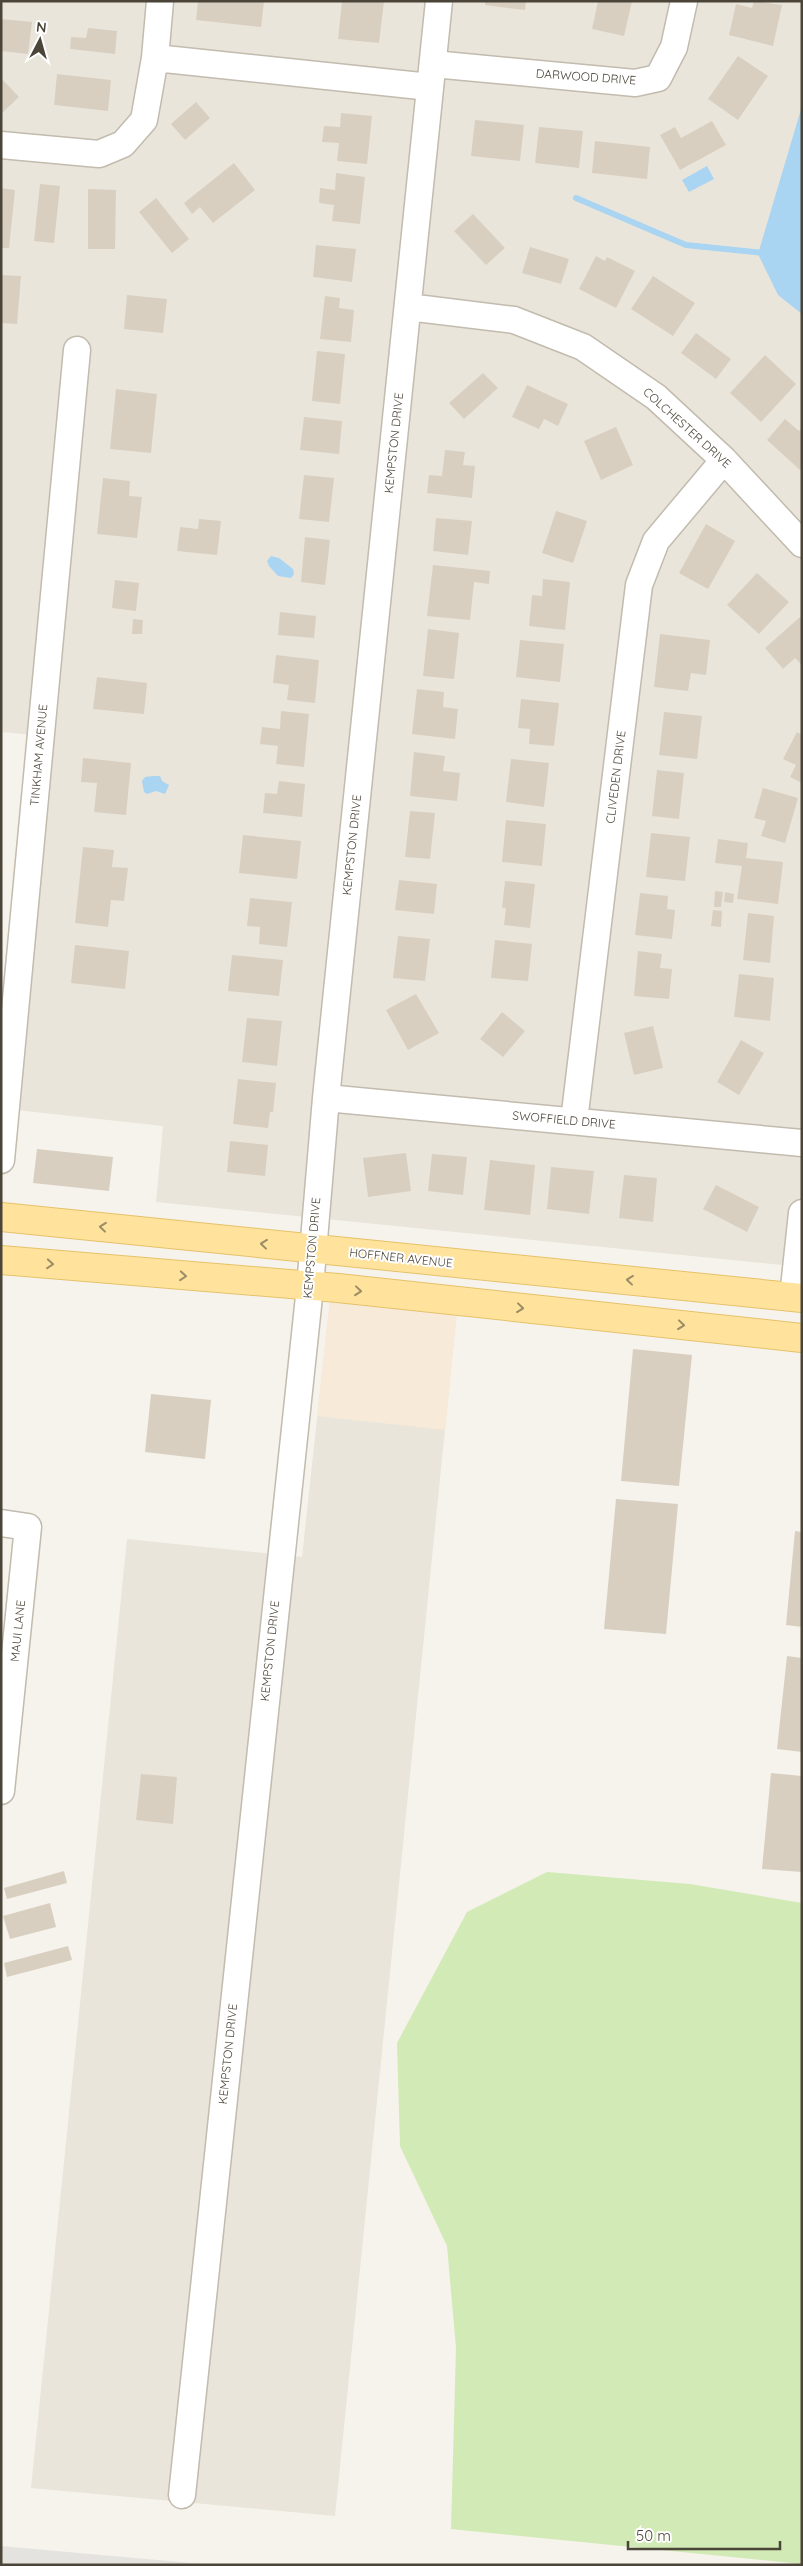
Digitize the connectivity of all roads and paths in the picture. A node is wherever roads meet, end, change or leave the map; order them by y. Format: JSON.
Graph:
{"nodes":[{"id":1,"x":160,"y":1,"type":"edge"},
{"id":2,"x":439,"y":1,"type":"edge"},
{"id":3,"x":684,"y":1,"type":"edge"},
{"id":4,"x":155,"y":58,"type":"junction"},
{"id":5,"x":432,"y":76,"type":"junction"},
{"id":6,"x":1,"y":145,"type":"edge"},
{"id":7,"x":408,"y":307,"type":"junction"},
{"id":8,"x":77,"y":350,"type":"dead end"},
{"id":9,"x":724,"y":460,"type":"junction"},
{"id":10,"x":802,"y":544,"type":"edge"},
{"id":11,"x":326,"y":1098,"type":"junction"},
{"id":12,"x":574,"y":1121,"type":"junction"},
{"id":13,"x":802,"y":1143,"type":"edge"},
{"id":14,"x":1,"y":1160,"type":"edge"},
{"id":15,"x":802,"y":1213,"type":"edge"},
{"id":16,"x":1,"y":1216,"type":"edge"},
{"id":17,"x":313,"y":1249,"type":"junction"},
{"id":18,"x":1,"y":1260,"type":"edge"},
{"id":19,"x":310,"y":1287,"type":"junction"},
{"id":20,"x":799,"y":1303,"type":"edge"},
{"id":21,"x":742,"y":1332,"type":"junction"},
{"id":22,"x":802,"y":1338,"type":"edge"},
{"id":23,"x":1,"y":1523,"type":"edge"},
{"id":24,"x":1,"y":1791,"type":"edge"},
{"id":25,"x":182,"y":2495,"type":"dead end"}],
"edges":[{"from":1,"to":4,"type":"street"},
{"from":2,"to":5,"type":"street","name":"KEMPSTON DRIVE"},
{"from":3,"to":5,"type":"street","name":"DARWOOD DRIVE"},
{"from":4,"to":5,"type":"street","name":"DARWOOD DRIVE"},
{"from":4,"to":6,"type":"street"},
{"from":5,"to":7,"type":"street","name":"KEMPSTON DRIVE"},
{"from":7,"to":9,"type":"street","name":"COLCHESTER DRIVE"},
{"from":7,"to":11,"type":"street","name":"KEMPSTON DRIVE"},
{"from":8,"to":14,"type":"street","name":"TINKHAM AVENUE"},
{"from":9,"to":10,"type":"street","name":"COLCHESTER DRIVE"},
{"from":9,"to":12,"type":"street","name":"CLIVEDEN DRIVE"},
{"from":11,"to":12,"type":"street","name":"SWOFFIELD DRIVE"},
{"from":11,"to":17,"type":"street","name":"KEMPSTON DRIVE"},
{"from":12,"to":13,"type":"street","name":"SWOFFIELD DRIVE"},
{"from":15,"to":20,"type":"street"},
{"from":17,"to":16,"type":"main road","name":"HOFFNER AVENUE","one_way":true},
{"from":17,"to":19,"type":"street","name":"KEMPSTON DRIVE"},
{"from":20,"to":17,"type":"main road","name":"HOFFNER AVENUE","one_way":true},
{"from":18,"to":19,"type":"main road","one_way":true},
{"from":19,"to":21,"type":"main road","one_way":true},
{"from":19,"to":25,"type":"street","name":"KEMPSTON DRIVE"},
{"from":20,"to":21,"type":"main road"},
{"from":21,"to":22,"type":"main road"},
{"from":23,"to":24,"type":"street","name":"MAUI LANE"}]}
